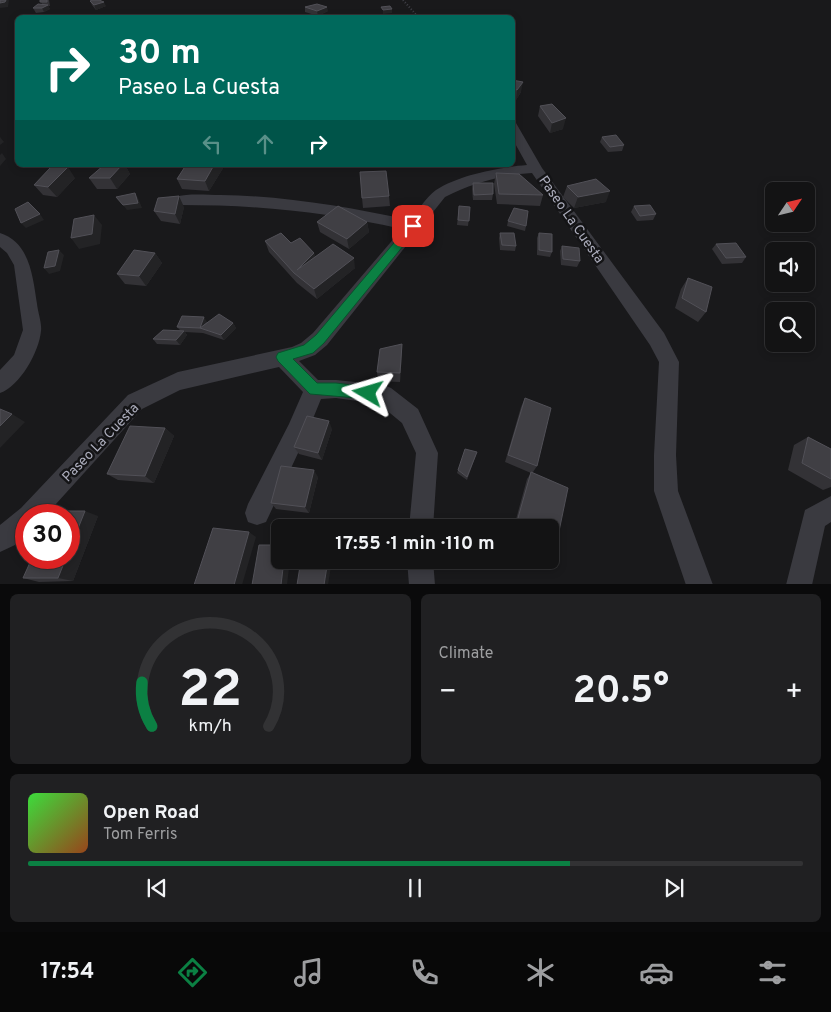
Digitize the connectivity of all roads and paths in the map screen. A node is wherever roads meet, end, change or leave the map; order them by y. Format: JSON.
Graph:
{"nodes":[{"id":1,"x":403,"y":0,"type":"edge"},
{"id":2,"x":416,"y":15,"type":"edge"},
{"id":3,"x":515,"y":131,"type":"edge"},
{"id":4,"x":536,"y":169,"type":"junction"},
{"id":5,"x":180,"y":200,"type":"edge"},
{"id":6,"x":413,"y":226,"type":"junction"},
{"id":7,"x":0,"y":238,"type":"edge"},
{"id":8,"x":282,"y":357,"type":"junction"},
{"id":9,"x":0,"y":384,"type":"edge"},
{"id":10,"x":314,"y":390,"type":"junction"},
{"id":11,"x":40,"y":504,"type":"edge"},
{"id":12,"x":831,"y":508,"type":"edge"},
{"id":13,"x":257,"y":513,"type":"dead end"},
{"id":14,"x":422,"y":519,"type":"edge"},
{"id":15,"x":15,"y":528,"type":"edge"},
{"id":16,"x":0,"y":539,"type":"edge"},
{"id":17,"x":421,"y":569,"type":"edge"},
{"id":18,"x":422,"y":584,"type":"edge"},
{"id":19,"x":700,"y":584,"type":"edge"},
{"id":20,"x":799,"y":584,"type":"edge"}],
"edges":[{"from":1,"to":2,"type":"path"},
{"from":3,"to":4,"type":"street"},
{"from":4,"to":6,"type":"street","name":"Paseo La Cuesta"},
{"from":4,"to":19,"type":"street","name":"Paseo La Cuesta"},
{"from":5,"to":6,"type":"street"},
{"from":6,"to":8,"type":"street","name":"Paseo La Cuesta"},
{"from":7,"to":9,"type":"street"},
{"from":8,"to":10,"type":"street"},
{"from":8,"to":11,"type":"street","name":"Paseo La Cuesta"},
{"from":10,"to":13,"type":"street"},
{"from":10,"to":14,"type":"street"},
{"from":12,"to":20,"type":"street"},
{"from":15,"to":16,"type":"street"},
{"from":17,"to":18,"type":"street"}]}
